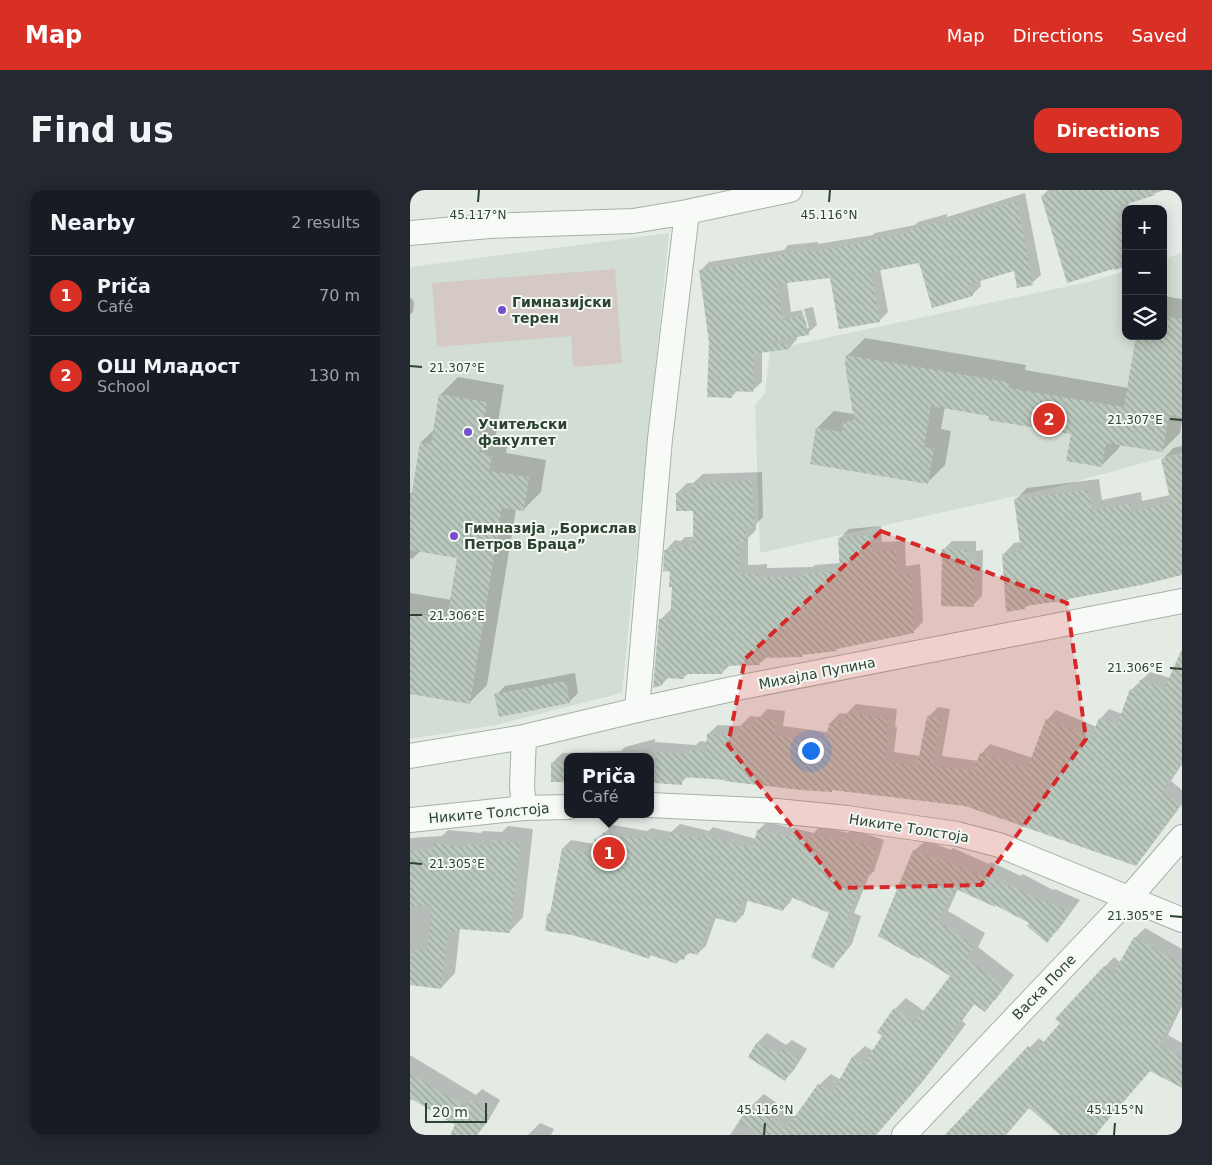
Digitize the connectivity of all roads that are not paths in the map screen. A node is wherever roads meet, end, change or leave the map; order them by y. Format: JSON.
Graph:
{"nodes":[{"id":1,"x":790,"y":190,"type":"edge"},
{"id":2,"x":687,"y":212,"type":"junction"},
{"id":3,"x":410,"y":233,"type":"edge"},
{"id":4,"x":1182,"y":601,"type":"edge"},
{"id":5,"x":636,"y":710,"type":"junction"},
{"id":6,"x":524,"y":737,"type":"junction"},
{"id":7,"x":410,"y":756,"type":"edge"},
{"id":8,"x":654,"y":805,"type":"edge"},
{"id":9,"x":564,"y":807,"type":"edge"},
{"id":10,"x":524,"y":808,"type":"junction"},
{"id":11,"x":410,"y":820,"type":"edge"},
{"id":12,"x":1182,"y":837,"type":"edge"},
{"id":13,"x":1129,"y":898,"type":"junction"},
{"id":14,"x":1182,"y":920,"type":"edge"},
{"id":15,"x":904,"y":1135,"type":"edge"}],
"edges":[{"from":1,"to":2,"type":"street"},
{"from":2,"to":3,"type":"street"},
{"from":2,"to":5,"type":"street"},
{"from":4,"to":5,"type":"street","name":"Михајла Пупина"},
{"from":5,"to":6,"type":"street","name":"Михајла Пупина"},
{"from":6,"to":7,"type":"street","name":"Михајла Пупина"},
{"from":6,"to":10,"type":"street"},
{"from":8,"to":13,"type":"street","name":"Никите Толстоја"},
{"from":9,"to":10,"type":"street","name":"Никите Толстоја"},
{"from":10,"to":11,"type":"street","name":"Никите Толстоја"},
{"from":12,"to":13,"type":"street","name":"Васка Попе"},
{"from":13,"to":14,"type":"street","name":"Никите Толстоја"},
{"from":13,"to":15,"type":"street","name":"Васка Попе"}]}
